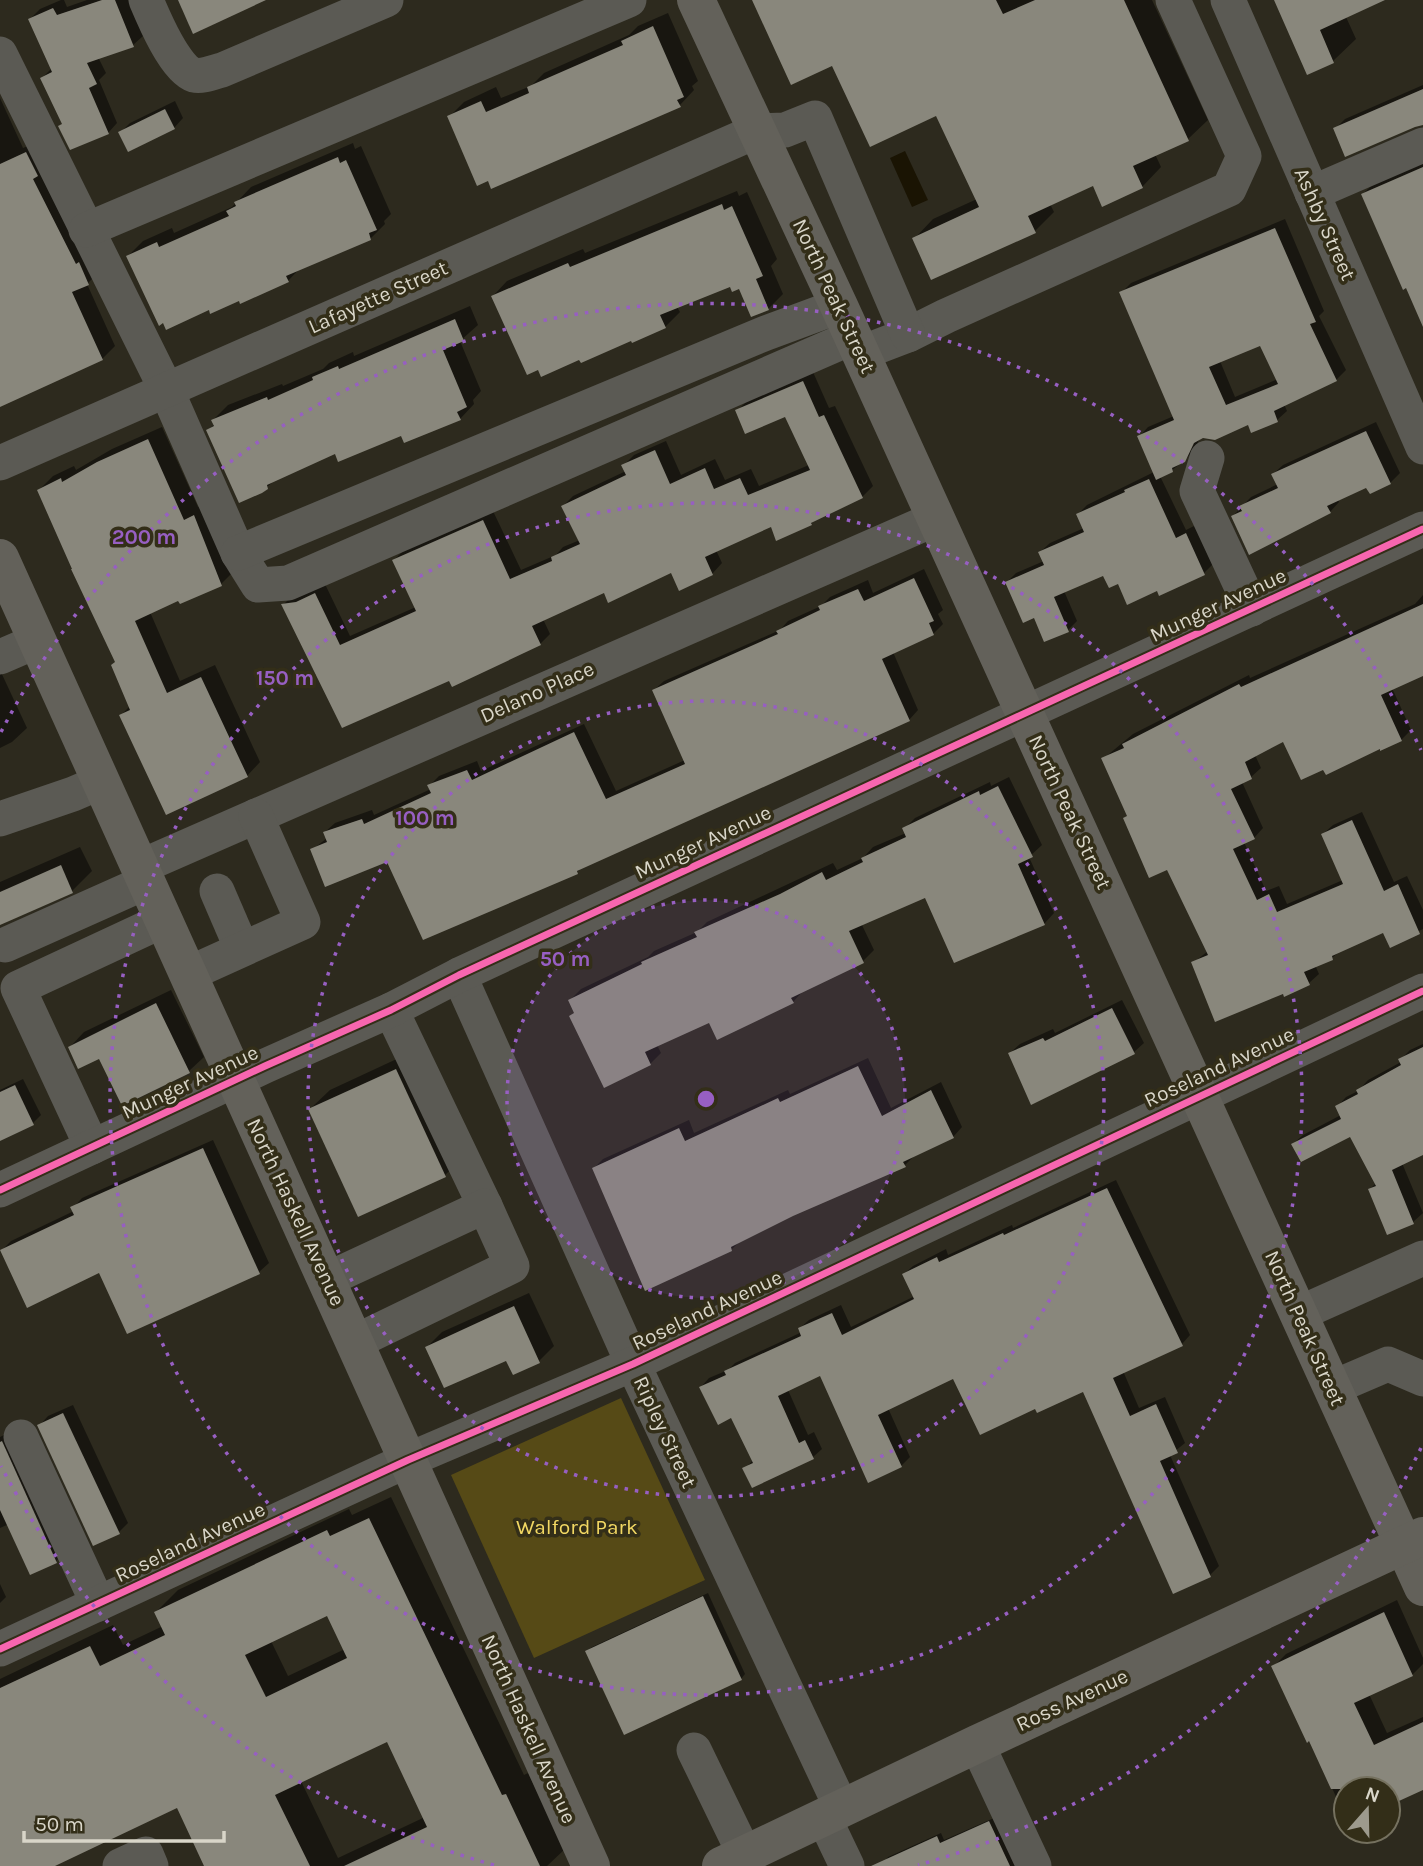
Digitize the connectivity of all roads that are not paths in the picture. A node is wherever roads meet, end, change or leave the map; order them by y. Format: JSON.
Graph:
{"nodes":[{"id":1,"x":146,"y":0,"type":"edge"},
{"id":2,"x":386,"y":0,"type":"edge"},
{"id":3,"x":629,"y":0,"type":"edge"},
{"id":4,"x":696,"y":0,"type":"edge"},
{"id":5,"x":1173,"y":0,"type":"edge"},
{"id":6,"x":1227,"y":0,"type":"edge"},
{"id":7,"x":0,"y":54,"type":"edge"},
{"id":8,"x":7,"y":88,"type":"edge"},
{"id":9,"x":757,"y":131,"type":"junction"},
{"id":10,"x":1423,"y":145,"type":"edge"},
{"id":11,"x":1312,"y":194,"type":"junction"},
{"id":12,"x":86,"y":230,"type":"junction"},
{"id":13,"x":851,"y":332,"type":"junction"},
{"id":14,"x":908,"y":335,"type":"junction"},
{"id":15,"x":166,"y":389,"type":"junction"},
{"id":16,"x":1423,"y":447,"type":"edge"},
{"id":17,"x":1207,"y":458,"type":"dead end"},
{"id":18,"x":0,"y":463,"type":"edge"},
{"id":19,"x":935,"y":519,"type":"junction"},
{"id":20,"x":1423,"y":529,"type":"edge"},
{"id":21,"x":238,"y":553,"type":"junction"},
{"id":22,"x":0,"y":558,"type":"edge"},
{"id":23,"x":1252,"y":609,"type":"junction"},
{"id":24,"x":37,"y":641,"type":"junction"},
{"id":25,"x":0,"y":657,"type":"edge"},
{"id":26,"x":1024,"y":712,"type":"junction"},
{"id":27,"x":101,"y":782,"type":"junction"},
{"id":28,"x":256,"y":816,"type":"junction"},
{"id":29,"x":0,"y":819,"type":"edge"},
{"id":30,"x":143,"y":874,"type":"junction"},
{"id":31,"x":217,"y":891,"type":"dead end"},
{"id":32,"x":164,"y":920,"type":"junction"},
{"id":33,"x":5,"y":945,"type":"dead end"},
{"id":34,"x":242,"y":949,"type":"junction"},
{"id":35,"x":188,"y":974,"type":"junction"},
{"id":36,"x":459,"y":975,"type":"junction"},
{"id":37,"x":1423,"y":991,"type":"edge"},
{"id":38,"x":391,"y":1010,"type":"junction"},
{"id":39,"x":236,"y":1079,"type":"junction"},
{"id":40,"x":1200,"y":1096,"type":"junction"},
{"id":41,"x":92,"y":1147,"type":"junction"},
{"id":42,"x":0,"y":1190,"type":"edge"},
{"id":43,"x":485,"y":1206,"type":"junction"},
{"id":44,"x":1423,"y":1258,"type":"edge"},
{"id":45,"x":328,"y":1279,"type":"junction"},
{"id":46,"x":1298,"y":1314,"type":"junction"},
{"id":47,"x":355,"y":1342,"type":"junction"},
{"id":48,"x":633,"y":1364,"type":"junction"},
{"id":49,"x":1423,"y":1380,"type":"edge"},
{"id":50,"x":1332,"y":1388,"type":"junction"},
{"id":51,"x":20,"y":1437,"type":"dead end"},
{"id":52,"x":408,"y":1460,"type":"junction"},
{"id":53,"x":1414,"y":1541,"type":"edge"},
{"id":54,"x":1423,"y":1587,"type":"edge"},
{"id":55,"x":98,"y":1604,"type":"junction"},
{"id":56,"x":0,"y":1650,"type":"edge"},
{"id":57,"x":976,"y":1744,"type":"junction"},
{"id":58,"x":694,"y":1750,"type":"dead end"},
{"id":59,"x":833,"y":1814,"type":"junction"},
{"id":60,"x":733,"y":1861,"type":"edge"},
{"id":61,"x":120,"y":1866,"type":"edge"},
{"id":62,"x":152,"y":1866,"type":"edge"},
{"id":63,"x":591,"y":1866,"type":"edge"},
{"id":64,"x":847,"y":1866,"type":"edge"},
{"id":65,"x":1034,"y":1866,"type":"edge"}],
"edges":[{"from":1,"to":2,"type":"street"},
{"from":3,"to":12,"type":"street"},
{"from":4,"to":9,"type":"main road","name":"North Peak Street"},
{"from":5,"to":14,"type":"street"},
{"from":6,"to":11,"type":"street","name":"Ashby Street"},
{"from":7,"to":8,"type":"street"},
{"from":8,"to":12,"type":"street"},
{"from":9,"to":13,"type":"main road","name":"North Peak Street"},
{"from":9,"to":14,"type":"street","name":"Lafayette Street"},
{"from":9,"to":15,"type":"street","name":"Lafayette Street"},
{"from":10,"to":11,"type":"street"},
{"from":11,"to":16,"type":"street","name":"Ashby Street"},
{"from":12,"to":15,"type":"street"},
{"from":13,"to":14,"type":"street"},
{"from":13,"to":19,"type":"main road","name":"North Peak Street"},
{"from":13,"to":21,"type":"street"},
{"from":13,"to":21,"type":"street"},
{"from":15,"to":18,"type":"street","name":"Lafayette Street"},
{"from":15,"to":21,"type":"street"},
{"from":17,"to":23,"type":"street"},
{"from":19,"to":26,"type":"main road","name":"North Peak Street"},
{"from":19,"to":28,"type":"street","name":"Delano Place"},
{"from":20,"to":23,"type":"street","name":"Munger Avenue"},
{"from":22,"to":24,"type":"main road","name":"North Haskell Avenue"},
{"from":23,"to":26,"type":"street","name":"Munger Avenue"},
{"from":24,"to":25,"type":"street"},
{"from":24,"to":27,"type":"main road","name":"North Haskell Avenue"},
{"from":26,"to":36,"type":"street","name":"Munger Avenue"},
{"from":26,"to":40,"type":"main road","name":"North Peak Street"},
{"from":27,"to":29,"type":"street"},
{"from":27,"to":30,"type":"main road","name":"North Haskell Avenue"},
{"from":28,"to":30,"type":"street","name":"Delano Place"},
{"from":28,"to":34,"type":"street"},
{"from":30,"to":32,"type":"main road","name":"North Haskell Avenue"},
{"from":30,"to":33,"type":"street","name":"Delano Place"},
{"from":31,"to":34,"type":"street"},
{"from":32,"to":35,"type":"main road","name":"North Haskell Avenue"},
{"from":32,"to":41,"type":"street"},
{"from":34,"to":35,"type":"street"},
{"from":35,"to":39,"type":"main road","name":"North Haskell Avenue"},
{"from":36,"to":38,"type":"street","name":"Munger Avenue"},
{"from":36,"to":48,"type":"street","name":"Ripley Street"},
{"from":37,"to":40,"type":"street","name":"Roseland Avenue"},
{"from":38,"to":39,"type":"street","name":"Munger Avenue"},
{"from":38,"to":43,"type":"street"},
{"from":39,"to":41,"type":"street","name":"Munger Avenue"},
{"from":39,"to":45,"type":"main road","name":"North Haskell Avenue"},
{"from":40,"to":46,"type":"main road","name":"North Peak Street"},
{"from":40,"to":48,"type":"street","name":"Roseland Avenue"},
{"from":41,"to":42,"type":"street","name":"Munger Avenue"},
{"from":43,"to":45,"type":"street"},
{"from":43,"to":47,"type":"street"},
{"from":44,"to":46,"type":"street"},
{"from":45,"to":47,"type":"main road","name":"North Haskell Avenue"},
{"from":46,"to":50,"type":"main road","name":"North Peak Street"},
{"from":47,"to":52,"type":"main road","name":"North Haskell Avenue"},
{"from":48,"to":52,"type":"street","name":"Roseland Avenue"},
{"from":48,"to":59,"type":"street","name":"Ripley Street"},
{"from":49,"to":50,"type":"street"},
{"from":50,"to":53,"type":"main road","name":"North Peak Street"},
{"from":51,"to":55,"type":"street"},
{"from":52,"to":55,"type":"street","name":"Roseland Avenue"},
{"from":52,"to":63,"type":"main road","name":"North Haskell Avenue"},
{"from":53,"to":54,"type":"main road","name":"North Peak Street"},
{"from":53,"to":57,"type":"main road","name":"Ross Avenue"},
{"from":55,"to":56,"type":"street","name":"Roseland Avenue"},
{"from":57,"to":59,"type":"main road","name":"Ross Avenue"},
{"from":57,"to":65,"type":"street"},
{"from":58,"to":60,"type":"street"},
{"from":59,"to":60,"type":"main road","name":"Ross Avenue"},
{"from":59,"to":64,"type":"street","name":"Ripley Street"},
{"from":61,"to":62,"type":"street"}]}
